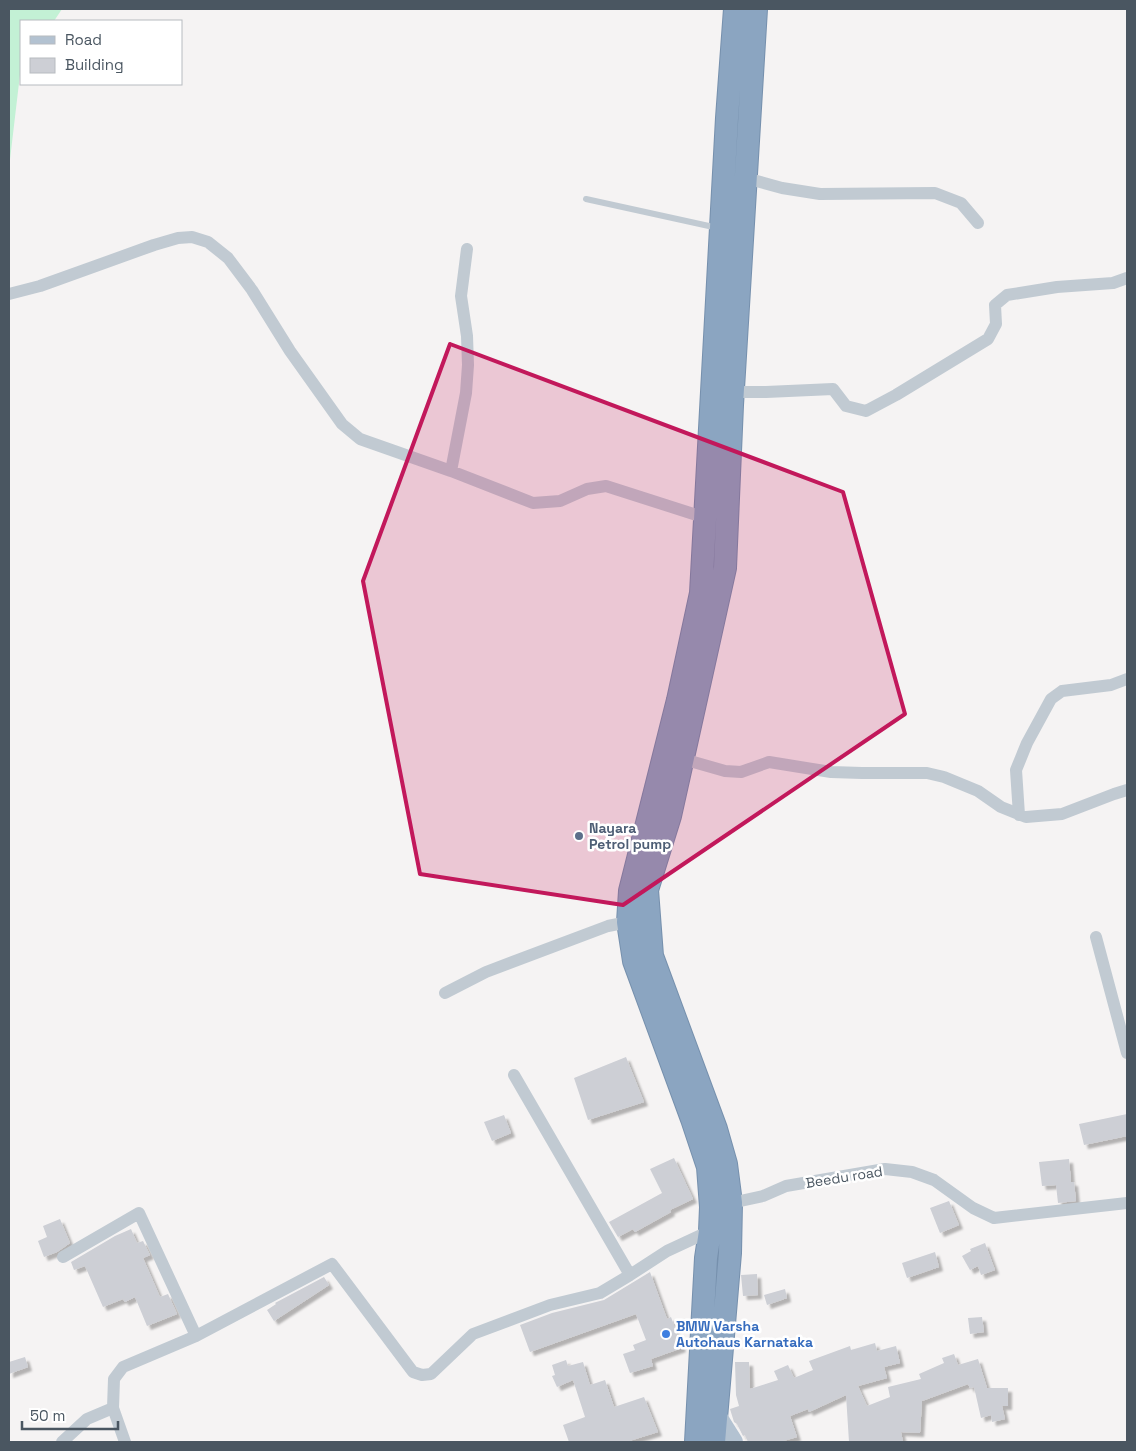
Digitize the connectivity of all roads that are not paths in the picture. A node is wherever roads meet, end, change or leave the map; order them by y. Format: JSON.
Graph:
{"nodes":[{"id":1,"x":735,"y":9,"type":"edge"},
{"id":2,"x":756,"y":9,"type":"edge"},
{"id":3,"x":746,"y":178,"type":"junction"},
{"id":4,"x":586,"y":199,"type":"dead end"},
{"id":5,"x":978,"y":223,"type":"dead end"},
{"id":6,"x":721,"y":229,"type":"junction"},
{"id":7,"x":467,"y":249,"type":"dead end"},
{"id":8,"x":1127,"y":278,"type":"edge"},
{"id":9,"x":9,"y":294,"type":"edge"},
{"id":10,"x":733,"y":392,"type":"junction"},
{"id":11,"x":452,"y":471,"type":"junction"},
{"id":12,"x":706,"y":518,"type":"junction"},
{"id":13,"x":1127,"y":678,"type":"edge"},
{"id":14,"x":683,"y":759,"type":"junction"},
{"id":15,"x":1127,"y":790,"type":"edge"},
{"id":16,"x":1020,"y":815,"type":"junction"},
{"id":17,"x":628,"y":922,"type":"junction"},
{"id":18,"x":1096,"y":937,"type":"dead end"},
{"id":19,"x":445,"y":993,"type":"dead end"},
{"id":20,"x":1127,"y":1052,"type":"edge"},
{"id":21,"x":514,"y":1075,"type":"dead end"},
{"id":22,"x":731,"y":1202,"type":"junction"},
{"id":23,"x":1127,"y":1203,"type":"edge"},
{"id":24,"x":710,"y":1231,"type":"junction"},
{"id":25,"x":62,"y":1257,"type":"dead end"},
{"id":26,"x":630,"y":1275,"type":"junction"},
{"id":27,"x":196,"y":1336,"type":"junction"},
{"id":28,"x":113,"y":1408,"type":"junction"},
{"id":29,"x":707,"y":1414,"type":"junction"},
{"id":30,"x":62,"y":1442,"type":"edge"},
{"id":31,"x":125,"y":1442,"type":"edge"},
{"id":32,"x":696,"y":1442,"type":"edge"},
{"id":33,"x":714,"y":1442,"type":"edge"},
{"id":34,"x":733,"y":1442,"type":"edge"}],
"edges":[{"from":1,"to":6,"type":"highway"},
{"from":2,"to":3,"type":"highway"},
{"from":3,"to":5,"type":"street"},
{"from":3,"to":10,"type":"highway"},
{"from":4,"to":6,"type":"lane"},
{"from":6,"to":12,"type":"highway"},
{"from":7,"to":11,"type":"street"},
{"from":8,"to":10,"type":"street"},
{"from":9,"to":11,"type":"street"},
{"from":10,"to":14,"type":"highway"},
{"from":11,"to":12,"type":"street"},
{"from":12,"to":17,"type":"highway"},
{"from":13,"to":16,"type":"street"},
{"from":14,"to":16,"type":"street"},
{"from":14,"to":22,"type":"highway"},
{"from":15,"to":16,"type":"street"},
{"from":17,"to":19,"type":"street"},
{"from":17,"to":24,"type":"highway"},
{"from":18,"to":20,"type":"street"},
{"from":21,"to":26,"type":"street"},
{"from":22,"to":23,"type":"street","name":"Beedu road"},
{"from":22,"to":29,"type":"highway"},
{"from":24,"to":26,"type":"street"},
{"from":24,"to":29,"type":"highway"},
{"from":25,"to":27,"type":"street"},
{"from":26,"to":27,"type":"street"},
{"from":27,"to":28,"type":"street"},
{"from":28,"to":30,"type":"street"},
{"from":28,"to":31,"type":"street"},
{"from":29,"to":32,"type":"highway"},
{"from":29,"to":33,"type":"highway"},
{"from":29,"to":34,"type":"main road"}]}
